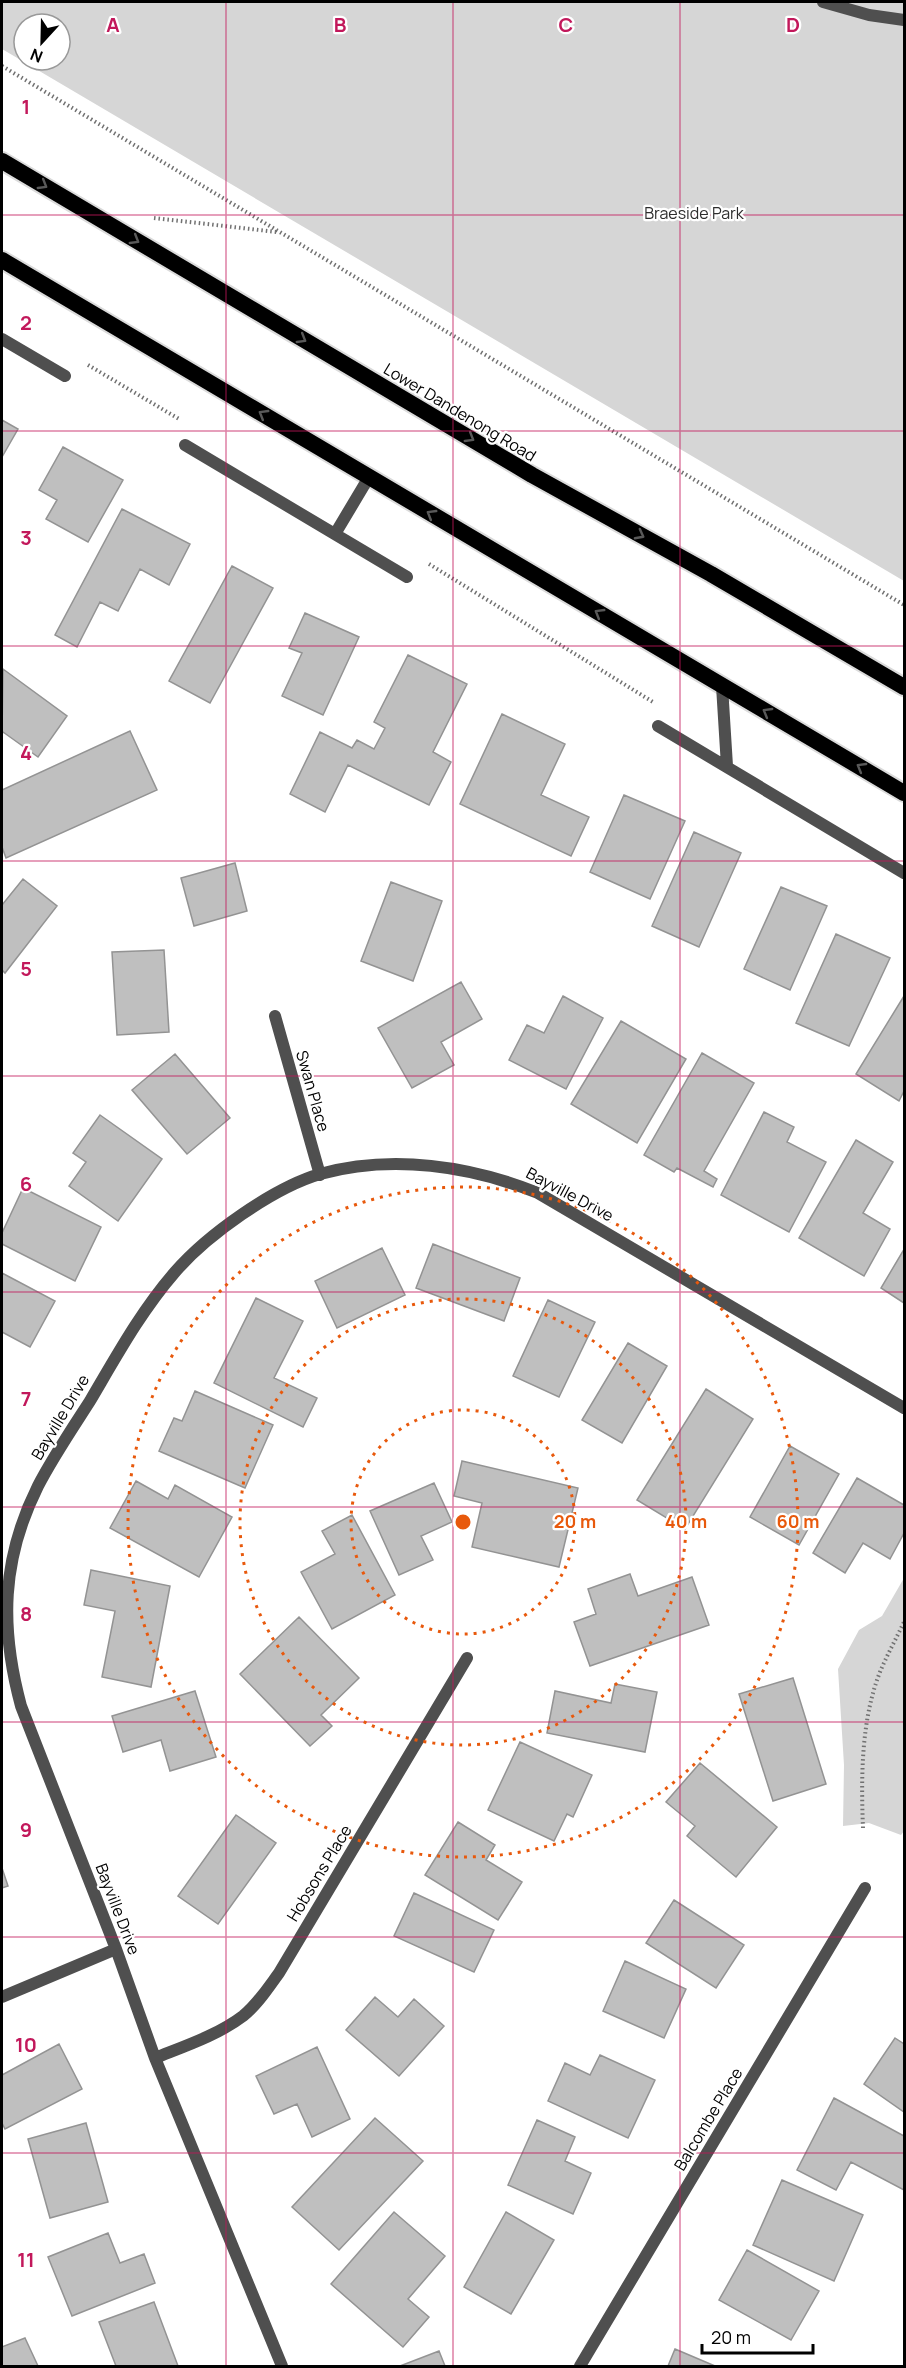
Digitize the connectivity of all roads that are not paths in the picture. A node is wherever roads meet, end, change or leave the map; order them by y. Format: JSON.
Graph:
{"nodes":[{"id":1,"x":823,"y":2,"type":"edge"},
{"id":2,"x":859,"y":2,"type":"edge"},
{"id":3,"x":869,"y":15,"type":"junction"},
{"id":4,"x":904,"y":20,"type":"edge"},
{"id":5,"x":2,"y":161,"type":"edge"},
{"id":6,"x":2,"y":260,"type":"edge"},
{"id":7,"x":2,"y":339,"type":"edge"},
{"id":8,"x":65,"y":376,"type":"road end"},
{"id":9,"x":185,"y":445,"type":"road end"},
{"id":10,"x":369,"y":477,"type":"junction"},
{"id":11,"x":335,"y":534,"type":"junction"},
{"id":12,"x":404,"y":575,"type":"road end"},
{"id":13,"x":722,"y":686,"type":"junction"},
{"id":14,"x":904,"y":687,"type":"edge"},
{"id":15,"x":658,"y":726,"type":"dead end"},
{"id":16,"x":727,"y":766,"type":"junction"},
{"id":17,"x":904,"y":793,"type":"edge"},
{"id":18,"x":904,"y":873,"type":"edge"},
{"id":19,"x":275,"y":1016,"type":"dead end"},
{"id":20,"x":320,"y":1174,"type":"junction"},
{"id":21,"x":904,"y":1408,"type":"edge"},
{"id":22,"x":467,"y":1658,"type":"dead end"},
{"id":23,"x":865,"y":1888,"type":"dead end"},
{"id":24,"x":116,"y":1949,"type":"junction"},
{"id":25,"x":2,"y":1997,"type":"edge"},
{"id":26,"x":155,"y":2058,"type":"junction"},
{"id":27,"x":282,"y":2367,"type":"edge"},
{"id":28,"x":580,"y":2367,"type":"edge"}],
"edges":[{"from":1,"to":3,"type":"street"},
{"from":2,"to":3,"type":"street"},
{"from":3,"to":4,"type":"street"},
{"from":5,"to":14,"type":"highway","name":"Lower Dandenong Road","one_way":true},
{"from":10,"to":6,"type":"highway","one_way":true},
{"from":7,"to":8,"type":"street"},
{"from":9,"to":11,"type":"street"},
{"from":10,"to":11,"type":"street"},
{"from":13,"to":10,"type":"highway","one_way":true},
{"from":11,"to":12,"type":"street"},
{"from":13,"to":16,"type":"street"},
{"from":17,"to":13,"type":"highway","one_way":true},
{"from":15,"to":16,"type":"street"},
{"from":16,"to":18,"type":"street"},
{"from":19,"to":20,"type":"street","name":"Swan Place"},
{"from":20,"to":21,"type":"street","name":"Bayville Drive"},
{"from":20,"to":24,"type":"street","name":"Bayville Drive"},
{"from":22,"to":26,"type":"street","name":"Hobsons Place"},
{"from":23,"to":28,"type":"street","name":"Balcombe Place"},
{"from":24,"to":25,"type":"street"},
{"from":24,"to":26,"type":"street","name":"Bayville Drive"},
{"from":26,"to":27,"type":"street","name":"Bayville Drive"}]}
